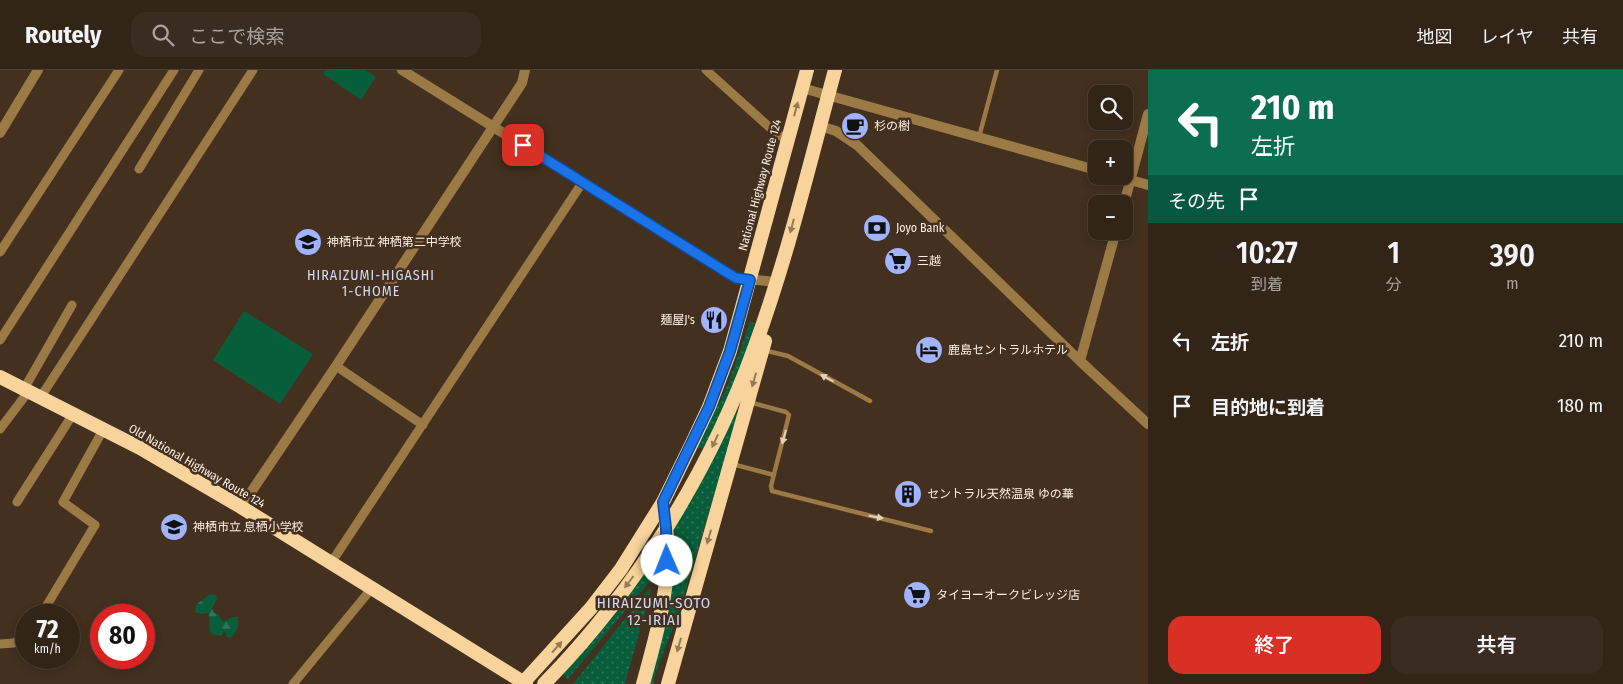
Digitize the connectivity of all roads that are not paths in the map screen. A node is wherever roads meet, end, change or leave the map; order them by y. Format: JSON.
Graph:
{"nodes":[{"id":1,"x":38,"y":70,"type":"edge"},
{"id":2,"x":119,"y":70,"type":"edge"},
{"id":3,"x":174,"y":70,"type":"edge"},
{"id":4,"x":198,"y":70,"type":"edge"},
{"id":5,"x":252,"y":70,"type":"edge"},
{"id":6,"x":402,"y":70,"type":"edge"},
{"id":7,"x":525,"y":70,"type":"edge"},
{"id":8,"x":706,"y":70,"type":"edge"},
{"id":9,"x":807,"y":70,"type":"edge"},
{"id":10,"x":835,"y":70,"type":"edge"},
{"id":11,"x":997,"y":70,"type":"edge"},
{"id":12,"x":802,"y":88,"type":"junction"},
{"id":13,"x":829,"y":96,"type":"junction"},
{"id":14,"x":1148,"y":114,"type":"edge"},
{"id":15,"x":493,"y":126,"type":"junction"},
{"id":16,"x":820,"y":126,"type":"junction"},
{"id":17,"x":0,"y":133,"type":"edge"},
{"id":18,"x":979,"y":137,"type":"junction"},
{"id":19,"x":788,"y":139,"type":"junction"},
{"id":20,"x":1088,"y":168,"type":"edge"},
{"id":21,"x":139,"y":169,"type":"dead end"},
{"id":22,"x":1133,"y":169,"type":"edge"},
{"id":23,"x":1133,"y":181,"type":"edge"},
{"id":24,"x":582,"y":183,"type":"junction"},
{"id":25,"x":1148,"y":185,"type":"edge"},
{"id":26,"x":1114,"y":240,"type":"edge"},
{"id":27,"x":0,"y":252,"type":"edge"},
{"id":28,"x":750,"y":280,"type":"junction"},
{"id":29,"x":776,"y":282,"type":"junction"},
{"id":30,"x":72,"y":305,"type":"dead end"},
{"id":31,"x":0,"y":340,"type":"edge"},
{"id":32,"x":759,"y":349,"type":"junction"},
{"id":33,"x":1080,"y":361,"type":"junction"},
{"id":34,"x":336,"y":366,"type":"junction"},
{"id":35,"x":0,"y":377,"type":"edge"},
{"id":36,"x":24,"y":389,"type":"junction"},
{"id":37,"x":40,"y":398,"type":"junction"},
{"id":38,"x":870,"y":401,"type":"dead end"},
{"id":39,"x":748,"y":402,"type":"junction"},
{"id":40,"x":73,"y":414,"type":"junction"},
{"id":41,"x":1148,"y":424,"type":"edge"},
{"id":42,"x":423,"y":425,"type":"junction"},
{"id":43,"x":0,"y":429,"type":"edge"},
{"id":44,"x":103,"y":430,"type":"junction"},
{"id":45,"x":730,"y":464,"type":"junction"},
{"id":46,"x":774,"y":475,"type":"junction"},
{"id":47,"x":17,"y":502,"type":"dead end"},
{"id":48,"x":663,"y":502,"type":"junction"},
{"id":49,"x":241,"y":507,"type":"junction"},
{"id":50,"x":666,"y":528,"type":"junction"},
{"id":51,"x":931,"y":531,"type":"dead end"},
{"id":52,"x":331,"y":563,"type":"junction"},
{"id":53,"x":372,"y":588,"type":"junction"},
{"id":54,"x":47,"y":604,"type":"edge"},
{"id":55,"x":15,"y":642,"type":"edge"},
{"id":56,"x":0,"y":644,"type":"edge"},
{"id":57,"x":293,"y":684,"type":"edge"},
{"id":58,"x":524,"y":684,"type":"edge"},
{"id":59,"x":544,"y":684,"type":"edge"},
{"id":60,"x":643,"y":684,"type":"edge"},
{"id":61,"x":668,"y":684,"type":"edge"}],
"edges":[{"from":1,"to":17,"type":"street"},
{"from":2,"to":27,"type":"street"},
{"from":3,"to":31,"type":"street"},
{"from":4,"to":21,"type":"street"},
{"from":5,"to":37,"type":"street"},
{"from":6,"to":15,"type":"street"},
{"from":7,"to":15,"type":"street"},
{"from":8,"to":19,"type":"street"},
{"from":9,"to":12,"type":"highway","name":"National Highway Route 124"},
{"from":10,"to":13,"type":"highway"},
{"from":11,"to":18,"type":"lane"},
{"from":12,"to":13,"type":"street"},
{"from":19,"to":12,"type":"highway","name":"National Highway Route 124","one_way":true},
{"from":13,"to":16,"type":"highway"},
{"from":13,"to":18,"type":"street"},
{"from":14,"to":22,"type":"street"},
{"from":15,"to":24,"type":"street"},
{"from":15,"to":34,"type":"street"},
{"from":16,"to":29,"type":"highway","one_way":true},
{"from":16,"to":33,"type":"street"},
{"from":18,"to":20,"type":"street"},
{"from":19,"to":28,"type":"highway","name":"National Highway Route 124"},
{"from":23,"to":25,"type":"street"},
{"from":24,"to":28,"type":"street"},
{"from":24,"to":42,"type":"street"},
{"from":26,"to":33,"type":"street"},
{"from":28,"to":29,"type":"street"},
{"from":28,"to":48,"type":"highway","name":"National Highway Route 124"},
{"from":29,"to":32,"type":"highway"},
{"from":30,"to":36,"type":"street"},
{"from":38,"to":32,"type":"lane","one_way":true},
{"from":32,"to":39,"type":"highway","one_way":true},
{"from":32,"to":50,"type":"highway","one_way":true},
{"from":33,"to":41,"type":"street"},
{"from":34,"to":42,"type":"street"},
{"from":34,"to":49,"type":"street"},
{"from":35,"to":36,"type":"highway","name":"Old National Highway Route 124"},
{"from":36,"to":37,"type":"highway","name":"Old National Highway Route 124"},
{"from":36,"to":43,"type":"street"},
{"from":37,"to":40,"type":"highway","name":"Old National Highway Route 124"},
{"from":39,"to":45,"type":"highway"},
{"from":39,"to":46,"type":"lane","one_way":true},
{"from":40,"to":44,"type":"highway","name":"Old National Highway Route 124"},
{"from":40,"to":47,"type":"street"},
{"from":42,"to":52,"type":"street"},
{"from":44,"to":49,"type":"highway","name":"Old National Highway Route 124"},
{"from":44,"to":54,"type":"street"},
{"from":45,"to":46,"type":"lane"},
{"from":45,"to":61,"type":"highway","one_way":true},
{"from":46,"to":51,"type":"lane","one_way":true},
{"from":48,"to":50,"type":"highway"},
{"from":58,"to":48,"type":"highway","name":"National Highway Route 124","one_way":true},
{"from":49,"to":52,"type":"highway","name":"Old National Highway Route 124"},
{"from":50,"to":59,"type":"highway","one_way":true},
{"from":50,"to":60,"type":"highway"},
{"from":52,"to":53,"type":"highway","name":"Old National Highway Route 124"},
{"from":53,"to":57,"type":"street"},
{"from":53,"to":58,"type":"highway","name":"Old National Highway Route 124"},
{"from":55,"to":56,"type":"street"}]}
